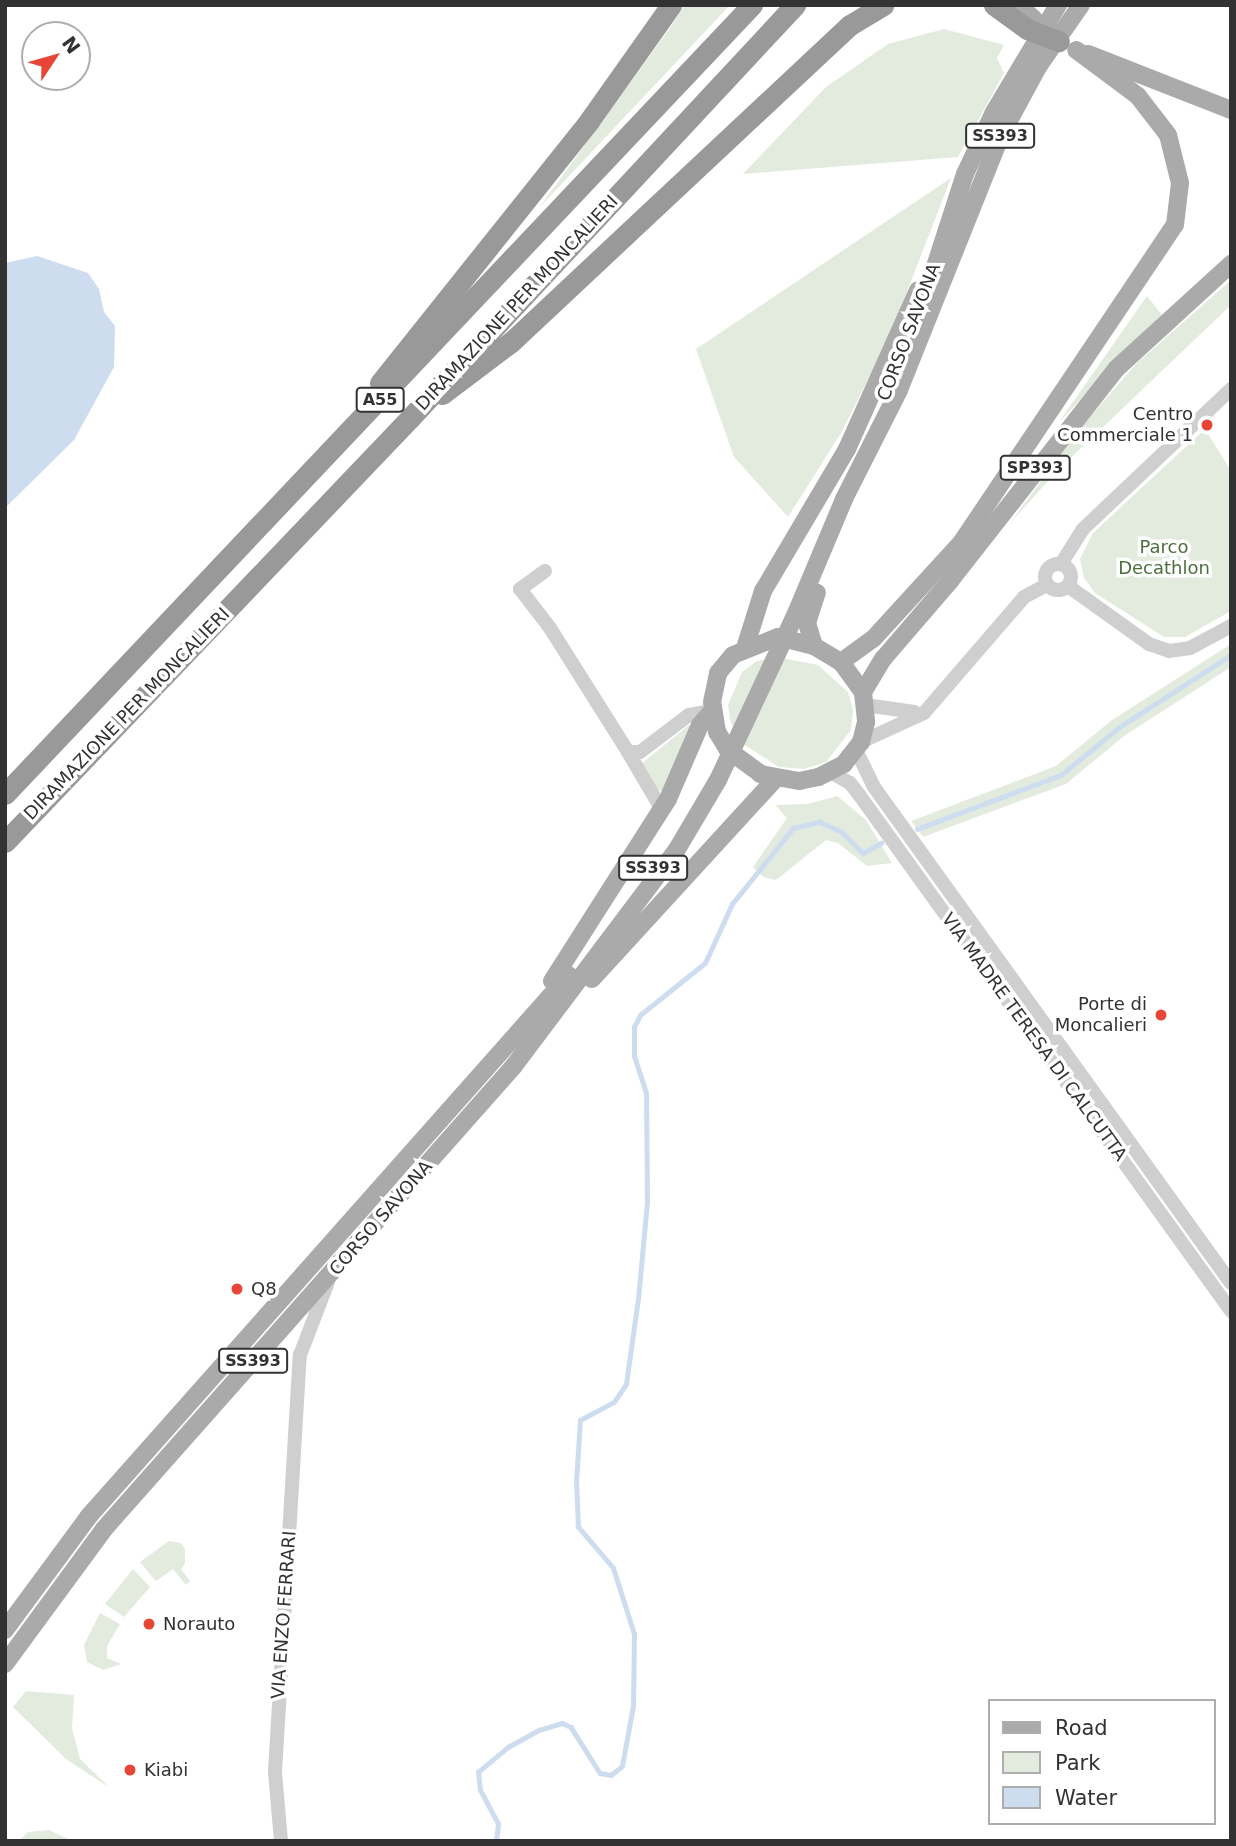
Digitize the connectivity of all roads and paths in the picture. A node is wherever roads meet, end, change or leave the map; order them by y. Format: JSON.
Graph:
{"nodes":[{"id":1,"x":671,"y":5,"type":"edge"},
{"id":2,"x":752,"y":5,"type":"edge"},
{"id":3,"x":795,"y":5,"type":"edge"},
{"id":4,"x":883,"y":5,"type":"edge"},
{"id":5,"x":994,"y":5,"type":"edge"},
{"id":6,"x":1018,"y":5,"type":"edge"},
{"id":7,"x":1058,"y":5,"type":"edge"},
{"id":8,"x":1081,"y":5,"type":"edge"},
{"id":9,"x":1067,"y":45,"type":"junction"},
{"id":10,"x":1231,"y":110,"type":"edge"},
{"id":11,"x":946,"y":226,"type":"junction"},
{"id":12,"x":1231,"y":264,"type":"edge"},
{"id":13,"x":946,"y":280,"type":"junction"},
{"id":14,"x":1231,"y":389,"type":"edge"},
{"id":15,"x":410,"y":418,"type":"junction"},
{"id":16,"x":300,"y":485,"type":"junction"},
{"id":17,"x":1062,"y":564,"type":"junction"},
{"id":18,"x":545,"y":571,"type":"dead end"},
{"id":19,"x":1047,"y":585,"type":"junction"},
{"id":20,"x":1068,"y":586,"type":"junction"},
{"id":21,"x":792,"y":610,"type":"junction"},
{"id":22,"x":1231,"y":626,"type":"edge"},
{"id":23,"x":814,"y":646,"type":"junction"},
{"id":24,"x":745,"y":648,"type":"junction"},
{"id":25,"x":841,"y":662,"type":"junction"},
{"id":26,"x":864,"y":699,"type":"junction"},
{"id":27,"x":712,"y":712,"type":"junction"},
{"id":28,"x":924,"y":713,"type":"junction"},
{"id":29,"x":858,"y":746,"type":"junction"},
{"id":30,"x":628,"y":752,"type":"junction"},
{"id":31,"x":830,"y":772,"type":"junction"},
{"id":32,"x":715,"y":776,"type":"junction"},
{"id":33,"x":775,"y":779,"type":"junction"},
{"id":34,"x":5,"y":794,"type":"edge"},
{"id":35,"x":662,"y":810,"type":"junction"},
{"id":36,"x":5,"y":842,"type":"edge"},
{"id":37,"x":497,"y":1056,"type":"junction"},
{"id":38,"x":513,"y":1067,"type":"junction"},
{"id":39,"x":331,"y":1276,"type":"junction"},
{"id":40,"x":1231,"y":1283,"type":"edge"},
{"id":41,"x":1231,"y":1311,"type":"edge"},
{"id":42,"x":5,"y":1630,"type":"edge"},
{"id":43,"x":5,"y":1664,"type":"edge"},
{"id":44,"x":281,"y":1841,"type":"edge"}],
"edges":[{"from":1,"to":16,"type":"highway"},
{"from":2,"to":16,"type":"highway","name":"DIRAMAZIONE PER MONCALIERI","number":"A55"},
{"from":3,"to":15,"type":"highway","name":"DIRAMAZIONE PER MONCALIERI","number":"A55"},
{"from":4,"to":15,"type":"highway"},
{"from":5,"to":9,"type":"highway","bridge":true},
{"from":6,"to":9,"type":"main road"},
{"from":7,"to":11,"type":"main road","name":"CORSO SAVONA","number":"SS393"},
{"from":8,"to":13,"type":"main road","name":"CORSO SAVONA","number":"SS393"},
{"from":9,"to":10,"type":"main road"},
{"from":9,"to":25,"type":"main road"},
{"from":11,"to":21,"type":"main road","name":"CORSO SAVONA","number":"SS393"},
{"from":11,"to":24,"type":"main road"},
{"from":12,"to":26,"type":"main road","number":"SP393"},
{"from":13,"to":21,"type":"main road","name":"CORSO SAVONA","number":"SS393"},
{"from":13,"to":23,"type":"main road"},
{"from":14,"to":17,"type":"street"},
{"from":15,"to":36,"type":"highway","name":"DIRAMAZIONE PER MONCALIERI","number":"A55"},
{"from":16,"to":34,"type":"highway","name":"DIRAMAZIONE PER MONCALIERI","number":"A55"},
{"from":17,"to":19,"type":"street"},
{"from":17,"to":20,"type":"street"},
{"from":18,"to":30,"type":"street"},
{"from":19,"to":20,"type":"street"},
{"from":19,"to":28,"type":"street"},
{"from":20,"to":22,"type":"street"},
{"from":21,"to":32,"type":"main road","name":"CORSO SAVONA","number":"SS393","bridge":true},
{"from":23,"to":24,"type":"main road"},
{"from":23,"to":25,"type":"main road"},
{"from":24,"to":27,"type":"main road"},
{"from":25,"to":26,"type":"main road"},
{"from":26,"to":28,"type":"street"},
{"from":26,"to":29,"type":"main road"},
{"from":27,"to":30,"type":"street"},
{"from":27,"to":33,"type":"main road"},
{"from":27,"to":35,"type":"main road"},
{"from":28,"to":29,"type":"street"},
{"from":29,"to":31,"type":"main road"},
{"from":29,"to":40,"type":"street","name":"VIA MADRE TERESA DI CALCUTTA"},
{"from":30,"to":35,"type":"street"},
{"from":31,"to":33,"type":"main road"},
{"from":31,"to":41,"type":"street","name":"VIA MADRE TERESA DI CALCUTTA"},
{"from":32,"to":37,"type":"main road","name":"CORSO SAVONA","number":"SS393"},
{"from":32,"to":38,"type":"main road","name":"CORSO SAVONA","number":"SS393"},
{"from":33,"to":38,"type":"main road"},
{"from":35,"to":37,"type":"main road"},
{"from":37,"to":42,"type":"main road","name":"CORSO SAVONA","number":"SS393"},
{"from":38,"to":39,"type":"main road","name":"CORSO SAVONA","number":"SS393"},
{"from":39,"to":43,"type":"main road","name":"CORSO SAVONA","number":"SS393"},
{"from":39,"to":44,"type":"street","name":"VIA ENZO FERRARI"}]}
